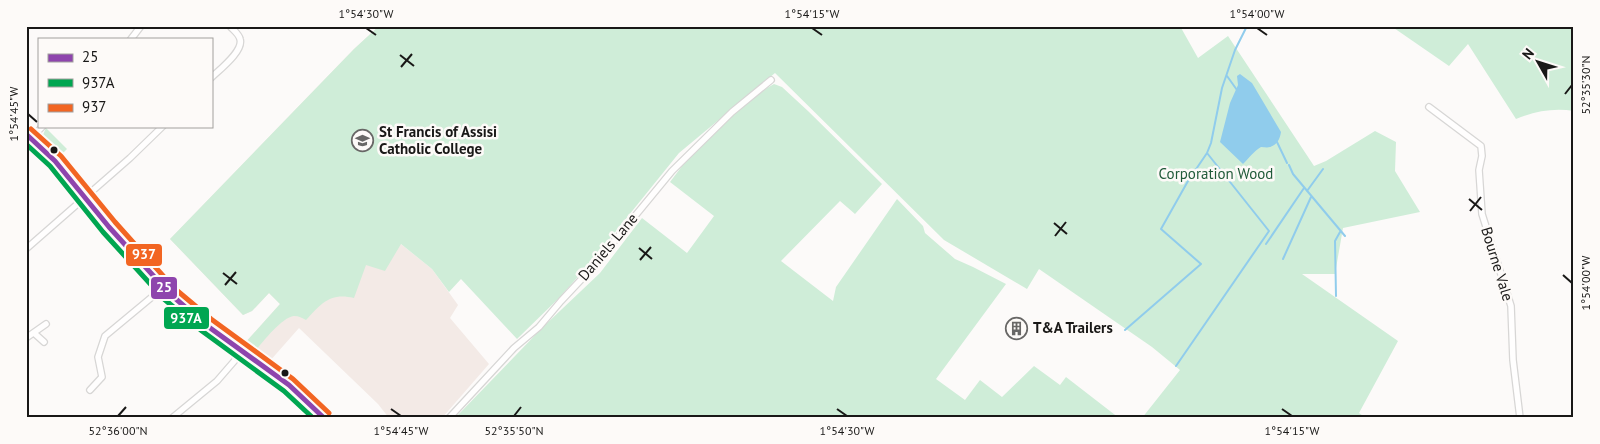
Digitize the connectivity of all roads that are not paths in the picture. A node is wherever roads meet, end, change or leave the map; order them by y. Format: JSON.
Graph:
{"nodes":[{"id":1,"x":141,"y":26,"type":"edge"},
{"id":2,"x":230,"y":26,"type":"edge"},
{"id":3,"x":132,"y":38,"type":"edge"},
{"id":4,"x":212,"y":77,"type":"edge"},
{"id":5,"x":771,"y":80,"type":"dead end"},
{"id":6,"x":1429,"y":107,"type":"dead end"},
{"id":7,"x":40,"y":128,"type":"edge"},
{"id":8,"x":161,"y":128,"type":"edge"},
{"id":9,"x":29,"y":136,"type":"edge"},
{"id":10,"x":85,"y":197,"type":"junction"},
{"id":11,"x":26,"y":249,"type":"edge"},
{"id":12,"x":164,"y":288,"type":"junction"},
{"id":13,"x":46,"y":324,"type":"dead end"},
{"id":14,"x":34,"y":333,"type":"junction"},
{"id":15,"x":26,"y":338,"type":"edge"},
{"id":16,"x":44,"y":342,"type":"dead end"},
{"id":17,"x":243,"y":351,"type":"junction"},
{"id":18,"x":90,"y":390,"type":"dead end"},
{"id":19,"x":172,"y":418,"type":"edge"},
{"id":20,"x":324,"y":418,"type":"edge"},
{"id":21,"x":449,"y":418,"type":"edge"},
{"id":22,"x":1520,"y":418,"type":"edge"}],
"edges":[{"from":1,"to":3,"type":"street"},
{"from":2,"to":4,"type":"street"},
{"from":5,"to":21,"type":"street","name":"Daniels Lane"},
{"from":6,"to":22,"type":"street","name":"Bourne Vale"},
{"from":7,"to":9,"type":"street"},
{"from":8,"to":10,"type":"street"},
{"from":9,"to":10,"type":"street"},
{"from":10,"to":11,"type":"street"},
{"from":10,"to":12,"type":"street"},
{"from":12,"to":17,"type":"street"},
{"from":12,"to":18,"type":"street"},
{"from":13,"to":14,"type":"street"},
{"from":14,"to":15,"type":"street"},
{"from":14,"to":16,"type":"street"},
{"from":17,"to":19,"type":"street"},
{"from":17,"to":20,"type":"street"}]}
